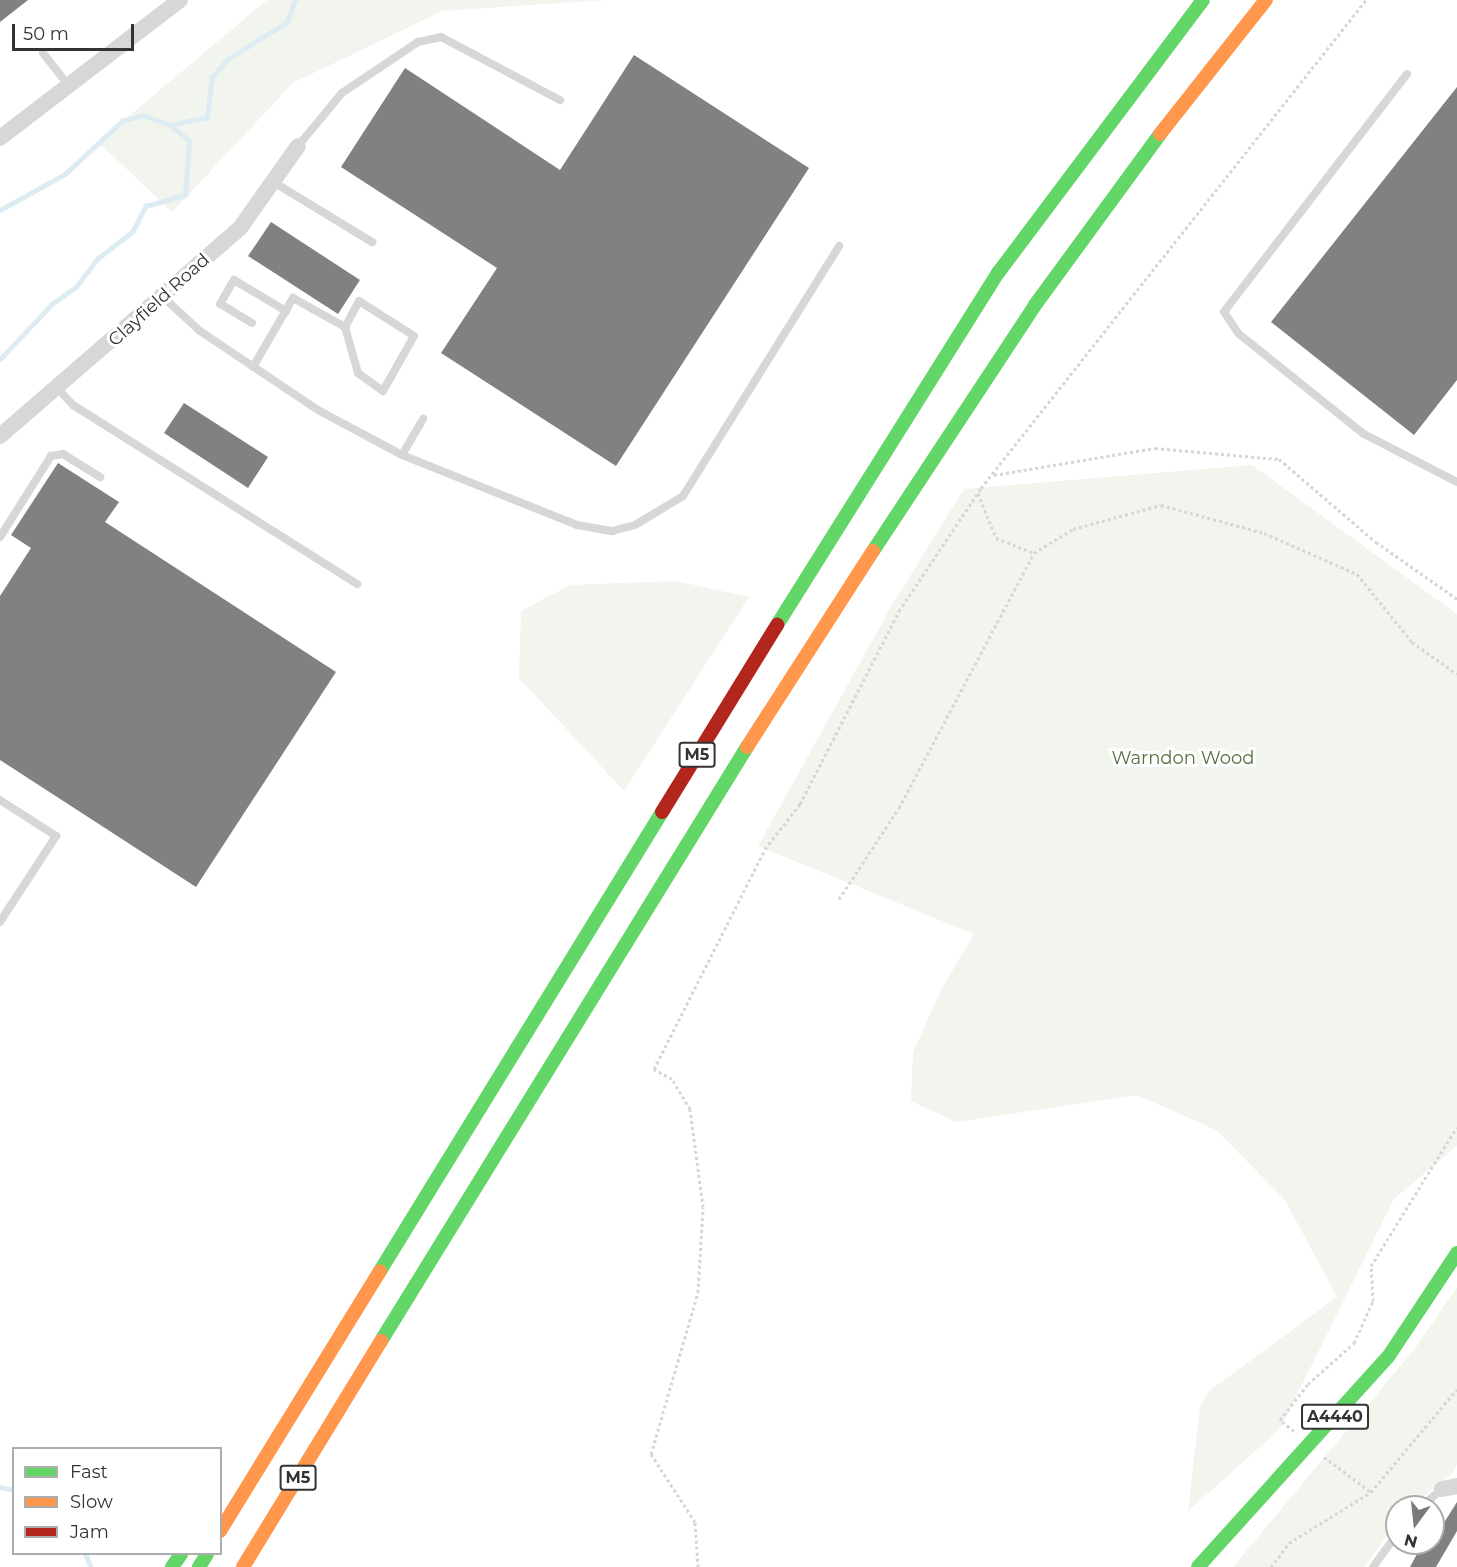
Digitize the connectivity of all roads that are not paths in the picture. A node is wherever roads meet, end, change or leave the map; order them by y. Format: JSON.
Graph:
{"nodes":[{"id":1,"x":180,"y":0,"type":"edge"},
{"id":2,"x":1203,"y":0,"type":"edge"},
{"id":3,"x":1266,"y":0,"type":"edge"},
{"id":4,"x":44,"y":53,"type":"dead end"},
{"id":5,"x":1407,"y":74,"type":"dead end"},
{"id":6,"x":69,"y":86,"type":"junction"},
{"id":7,"x":560,"y":100,"type":"dead end"},
{"id":8,"x":0,"y":138,"type":"edge"},
{"id":9,"x":298,"y":146,"type":"joint"},
{"id":10,"x":275,"y":183,"type":"junction"},
{"id":11,"x":372,"y":242,"type":"dead end"},
{"id":12,"x":839,"y":246,"type":"dead end"},
{"id":13,"x":164,"y":297,"type":"junction"},
{"id":14,"x":286,"y":310,"type":"junction"},
{"id":15,"x":252,"y":323,"type":"dead end"},
{"id":16,"x":345,"y":327,"type":"junction"},
{"id":17,"x":253,"y":367,"type":"junction"},
{"id":18,"x":58,"y":389,"type":"junction"},
{"id":19,"x":423,"y":419,"type":"dead end"},
{"id":20,"x":0,"y":436,"type":"edge"},
{"id":21,"x":402,"y":456,"type":"junction"},
{"id":22,"x":100,"y":477,"type":"dead end"},
{"id":23,"x":1457,"y":482,"type":"edge"},
{"id":24,"x":0,"y":537,"type":"edge"},
{"id":25,"x":357,"y":584,"type":"dead end"},
{"id":26,"x":0,"y":800,"type":"edge"},
{"id":27,"x":0,"y":922,"type":"edge"},
{"id":28,"x":1457,"y":1253,"type":"edge"},
{"id":29,"x":353,"y":1389,"type":"junction"},
{"id":30,"x":274,"y":1442,"type":"junction"},
{"id":31,"x":222,"y":1500,"type":"edge"},
{"id":32,"x":298,"y":1508,"type":"dead end"},
{"id":33,"x":222,"y":1528,"type":"edge"},
{"id":34,"x":1385,"y":1550,"type":"edge"},
{"id":35,"x":243,"y":1567,"type":"edge"},
{"id":36,"x":1198,"y":1567,"type":"edge"},
{"id":37,"x":1373,"y":1567,"type":"edge"}],
"edges":[{"from":1,"to":6,"type":"street"},
{"from":2,"to":30,"type":"main road","number":"M5"},
{"from":3,"to":29,"type":"main road","number":"M5"},
{"from":4,"to":6,"type":"lane"},
{"from":5,"to":23,"type":"lane"},
{"from":6,"to":8,"type":"street"},
{"from":7,"to":9,"type":"lane"},
{"from":9,"to":10,"type":"street","name":"Clayfield Road"},
{"from":10,"to":11,"type":"lane"},
{"from":10,"to":13,"type":"street","name":"Clayfield Road"},
{"from":12,"to":21,"type":"lane"},
{"from":13,"to":17,"type":"lane"},
{"from":13,"to":18,"type":"street","name":"Clayfield Road"},
{"from":14,"to":15,"type":"lane"},
{"from":14,"to":16,"type":"lane"},
{"from":14,"to":17,"type":"lane"},
{"from":16,"to":16,"type":"lane"},
{"from":17,"to":21,"type":"lane"},
{"from":18,"to":20,"type":"street","name":"Clayfield Road"},
{"from":18,"to":25,"type":"lane"},
{"from":19,"to":21,"type":"lane"},
{"from":22,"to":24,"type":"lane"},
{"from":26,"to":27,"type":"lane"},
{"from":28,"to":36,"type":"main road","number":"A4440"},
{"from":29,"to":32,"type":"main road","number":"M5"},
{"from":29,"to":35,"type":"main road","number":"M5"},
{"from":30,"to":31,"type":"main road","number":"M5"},
{"from":30,"to":33,"type":"main road","number":"M5"},
{"from":34,"to":37,"type":"lane"}]}
